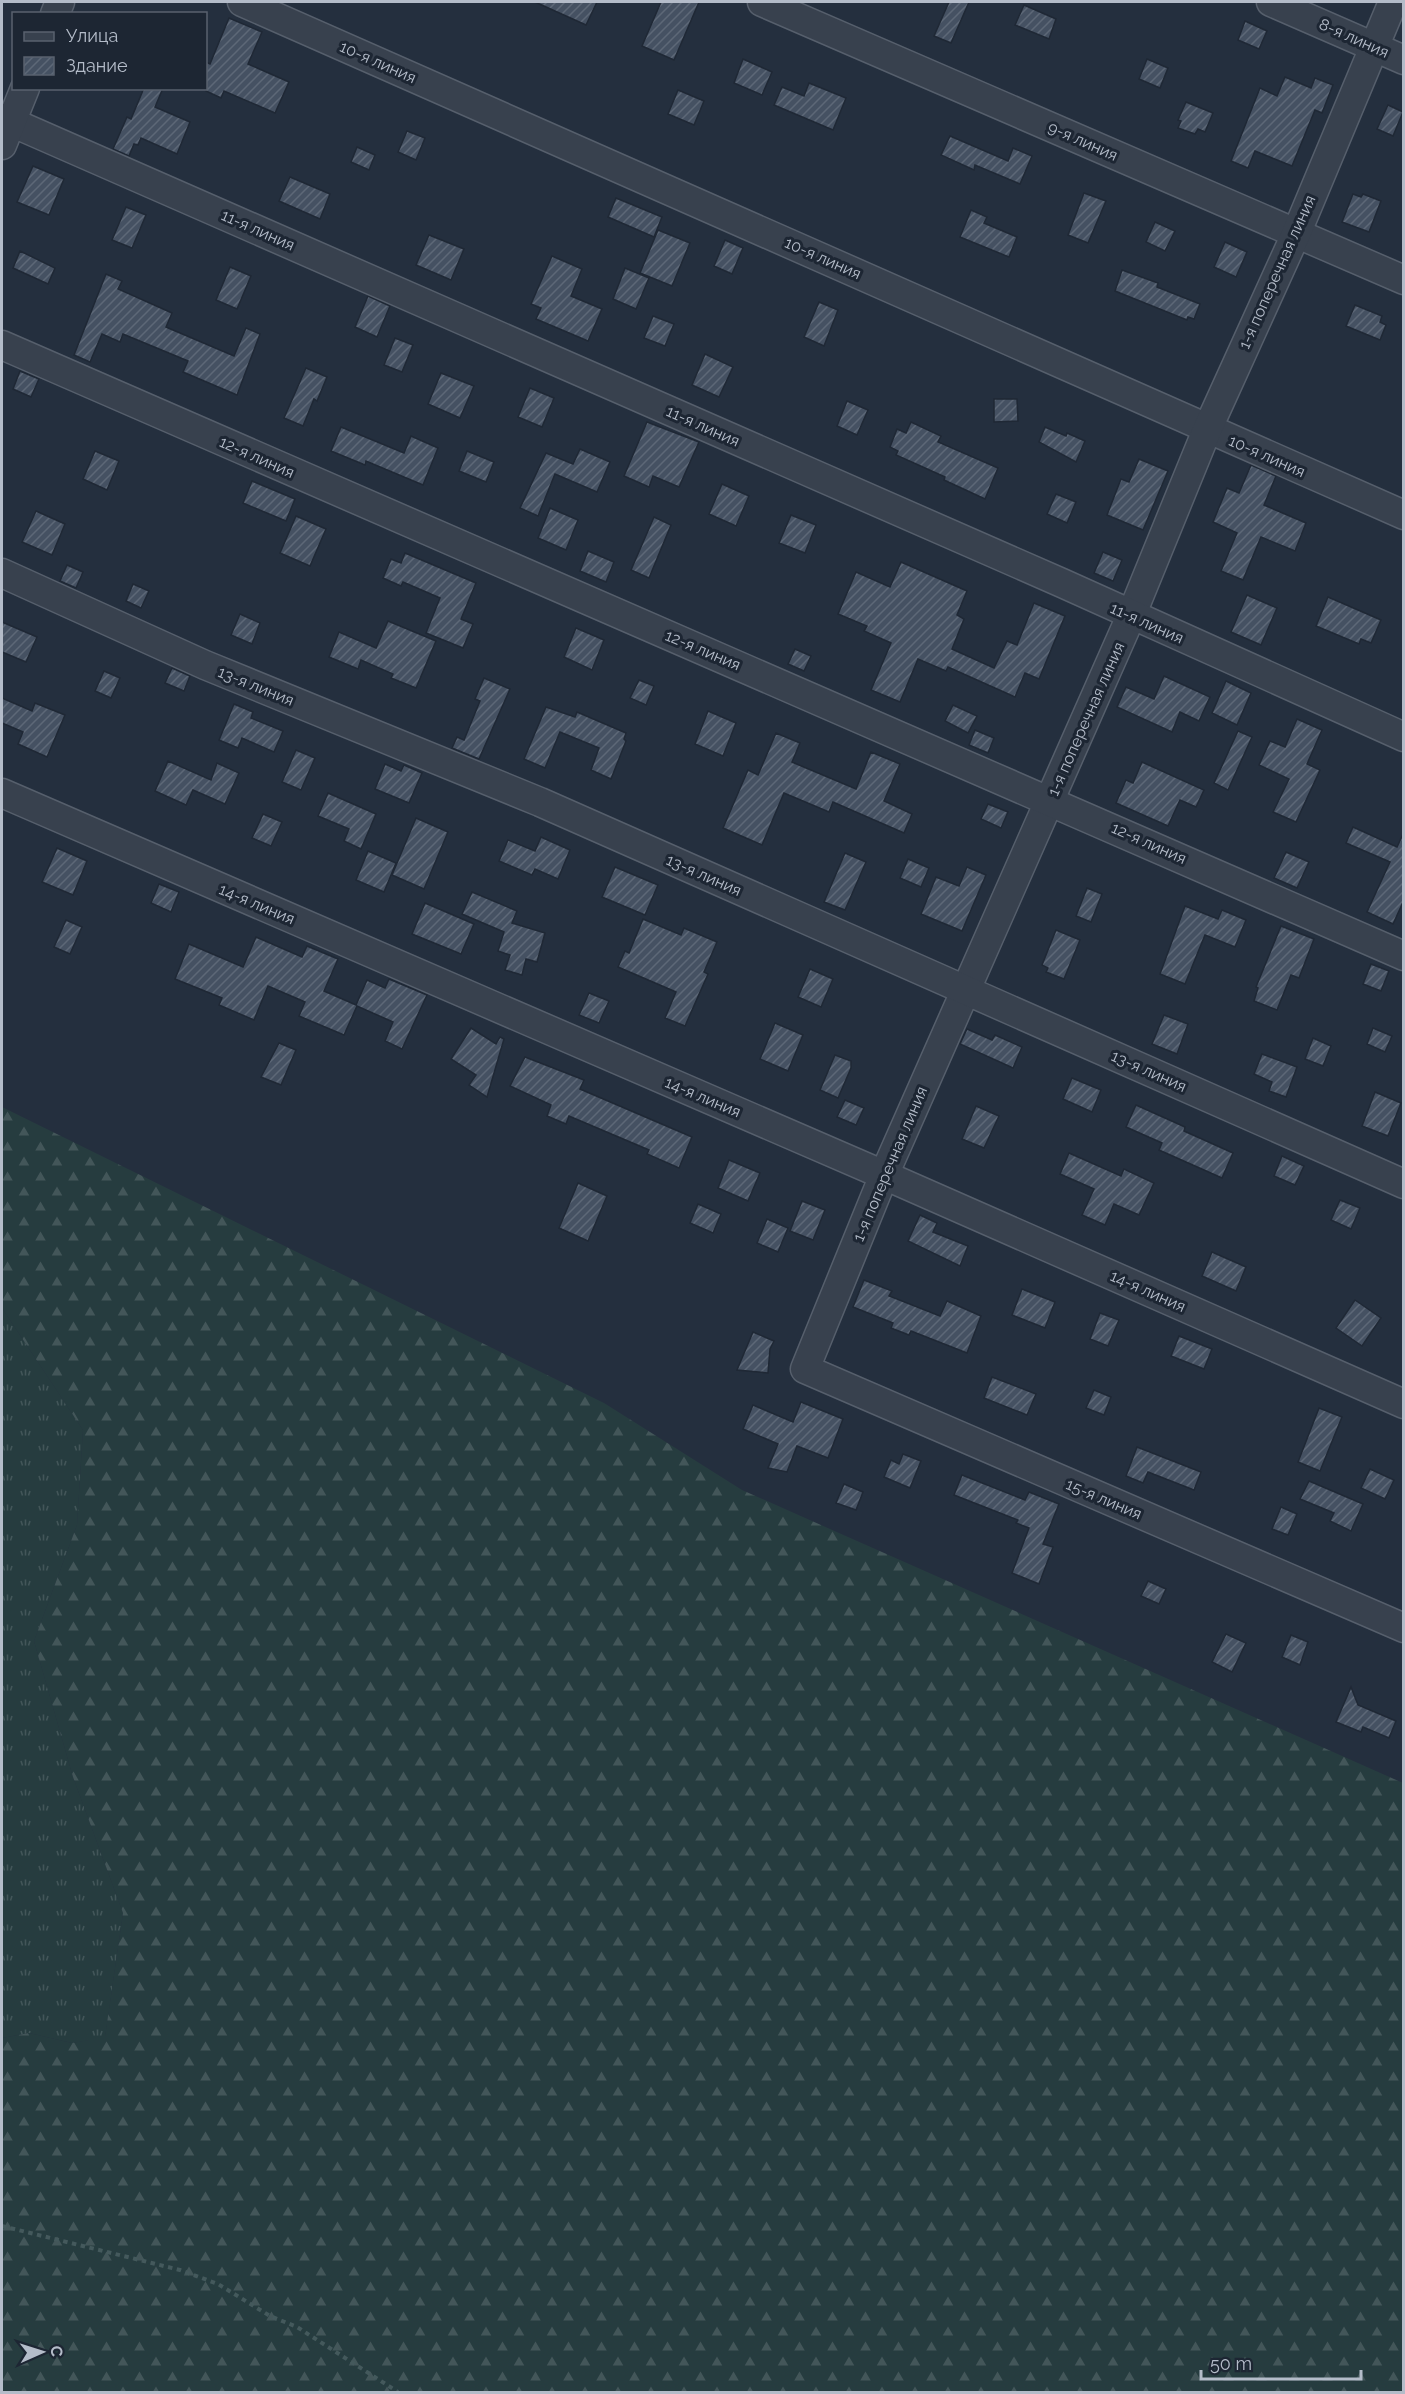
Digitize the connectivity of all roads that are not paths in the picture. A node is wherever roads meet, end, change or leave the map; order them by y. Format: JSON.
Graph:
{"nodes":[{"id":1,"x":242,"y":2,"type":"edge"},
{"id":2,"x":762,"y":2,"type":"edge"},
{"id":3,"x":1271,"y":2,"type":"edge"},
{"id":4,"x":1393,"y":2,"type":"edge"},
{"id":5,"x":1373,"y":47,"type":"junction"},
{"id":6,"x":1404,"y":60,"type":"edge"},
{"id":7,"x":24,"y":90,"type":"edge"},
{"id":8,"x":5,"y":128,"type":"edge"},
{"id":9,"x":1296,"y":234,"type":"junction"},
{"id":10,"x":1404,"y":280,"type":"edge"},
{"id":11,"x":2,"y":345,"type":"edge"},
{"id":12,"x":1207,"y":430,"type":"junction"},
{"id":13,"x":1404,"y":516,"type":"edge"},
{"id":14,"x":2,"y":573,"type":"edge"},
{"id":15,"x":1131,"y":616,"type":"junction"},
{"id":16,"x":1404,"y":737,"type":"edge"},
{"id":17,"x":2,"y":793,"type":"edge"},
{"id":18,"x":1050,"y":800,"type":"junction"},
{"id":19,"x":1404,"y":956,"type":"edge"},
{"id":20,"x":964,"y":989,"type":"junction"},
{"id":21,"x":884,"y":1175,"type":"junction"},
{"id":22,"x":1404,"y":1184,"type":"edge"},
{"id":23,"x":804,"y":1370,"type":"joint"},
{"id":24,"x":1404,"y":1404,"type":"edge"},
{"id":25,"x":1404,"y":1628,"type":"edge"}],
"edges":[{"from":1,"to":12,"type":"street","name":"10-я линия"},
{"from":2,"to":9,"type":"street","name":"9-я линия"},
{"from":3,"to":5,"type":"street","name":"8-я линия"},
{"from":4,"to":5,"type":"street","name":"1-я поперечная линия"},
{"from":5,"to":6,"type":"street","name":"8-я линия"},
{"from":5,"to":9,"type":"street","name":"1-я поперечная линия"},
{"from":7,"to":8,"type":"street"},
{"from":8,"to":15,"type":"street","name":"11-я линия"},
{"from":9,"to":10,"type":"street","name":"9-я линия"},
{"from":9,"to":12,"type":"street","name":"1-я поперечная линия"},
{"from":11,"to":18,"type":"street","name":"12-я линия"},
{"from":12,"to":13,"type":"street","name":"10-я линия"},
{"from":12,"to":15,"type":"street","name":"1-я поперечная линия"},
{"from":14,"to":20,"type":"street","name":"13-я линия"},
{"from":15,"to":16,"type":"street","name":"11-я линия"},
{"from":15,"to":18,"type":"street","name":"1-я поперечная линия"},
{"from":17,"to":21,"type":"street","name":"14-я линия"},
{"from":18,"to":19,"type":"street","name":"12-я линия"},
{"from":18,"to":20,"type":"street","name":"1-я поперечная линия"},
{"from":20,"to":21,"type":"street","name":"1-я поперечная линия"},
{"from":20,"to":22,"type":"street","name":"13-я линия"},
{"from":21,"to":23,"type":"street","name":"1-я поперечная линия"},
{"from":21,"to":24,"type":"street","name":"14-я линия"},
{"from":23,"to":25,"type":"street","name":"15-я линия"}]}
